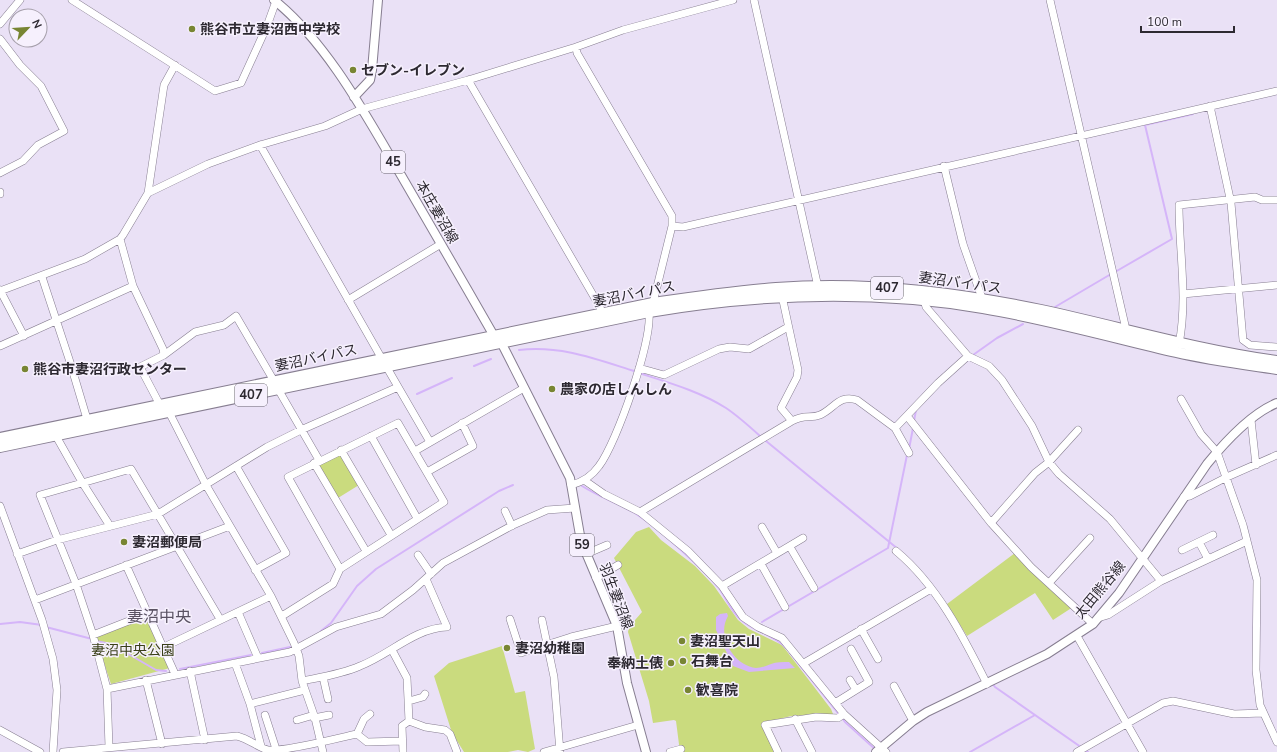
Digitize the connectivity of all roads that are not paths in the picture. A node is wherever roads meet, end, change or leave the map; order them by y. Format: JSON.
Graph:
{"nodes":[{"id":1,"x":20,"y":0,"type":"edge"},
{"id":2,"x":72,"y":0,"type":"edge"},
{"id":3,"x":378,"y":0,"type":"edge"},
{"id":4,"x":733,"y":0,"type":"edge"},
{"id":5,"x":754,"y":0,"type":"edge"},
{"id":6,"x":1050,"y":0,"type":"edge"},
{"id":7,"x":275,"y":1,"type":"edge"},
{"id":8,"x":0,"y":24,"type":"edge"},
{"id":9,"x":0,"y":40,"type":"edge"},
{"id":10,"x":576,"y":47,"type":"junction"},
{"id":11,"x":174,"y":65,"type":"junction"},
{"id":12,"x":468,"y":80,"type":"junction"},
{"id":13,"x":1277,"y":91,"type":"edge"},
{"id":14,"x":354,"y":97,"type":"junction"},
{"id":15,"x":1210,"y":106,"type":"junction"},
{"id":16,"x":362,"y":109,"type":"junction"},
{"id":17,"x":1081,"y":136,"type":"junction"},
{"id":18,"x":260,"y":145,"type":"junction"},
{"id":19,"x":944,"y":166,"type":"junction"},
{"id":20,"x":0,"y":173,"type":"edge"},
{"id":21,"x":148,"y":193,"type":"junction"},
{"id":22,"x":798,"y":199,"type":"junction"},
{"id":23,"x":1230,"y":199,"type":"junction"},
{"id":24,"x":1277,"y":200,"type":"edge"},
{"id":25,"x":672,"y":226,"type":"junction"},
{"id":26,"x":120,"y":239,"type":"junction"},
{"id":27,"x":441,"y":244,"type":"junction"},
{"id":28,"x":42,"y":276,"type":"junction"},
{"id":29,"x":1277,"y":285,"type":"edge"},
{"id":30,"x":133,"y":286,"type":"junction"},
{"id":31,"x":818,"y":287,"type":"junction"},
{"id":32,"x":1239,"y":288,"type":"junction"},
{"id":33,"x":0,"y":291,"type":"edge"},
{"id":34,"x":1183,"y":294,"type":"junction"},
{"id":35,"x":782,"y":296,"type":"junction"},
{"id":36,"x":348,"y":300,"type":"junction"},
{"id":37,"x":924,"y":300,"type":"junction"},
{"id":38,"x":653,"y":303,"type":"junction"},
{"id":39,"x":983,"y":304,"type":"junction"},
{"id":40,"x":649,"y":312,"type":"junction"},
{"id":41,"x":602,"y":314,"type":"junction"},
{"id":42,"x":55,"y":322,"type":"junction"},
{"id":43,"x":788,"y":327,"type":"junction"},
{"id":44,"x":1124,"y":335,"type":"junction"},
{"id":45,"x":24,"y":336,"type":"junction"},
{"id":46,"x":494,"y":336,"type":"junction"},
{"id":47,"x":502,"y":344,"type":"junction"},
{"id":48,"x":1179,"y":344,"type":"junction"},
{"id":49,"x":0,"y":346,"type":"edge"},
{"id":50,"x":1276,"y":347,"type":"dead end"},
{"id":51,"x":164,"y":355,"type":"junction"},
{"id":52,"x":968,"y":356,"type":"junction"},
{"id":53,"x":1277,"y":361,"type":"edge"},
{"id":54,"x":384,"y":363,"type":"junction"},
{"id":55,"x":639,"y":368,"type":"junction"},
{"id":56,"x":1277,"y":369,"type":"edge"},
{"id":57,"x":276,"y":385,"type":"junction"},
{"id":58,"x":398,"y":388,"type":"junction"},
{"id":59,"x":524,"y":388,"type":"junction"},
{"id":60,"x":1181,"y":399,"type":"dead end"},
{"id":61,"x":1277,"y":403,"type":"edge"},
{"id":62,"x":160,"y":405,"type":"junction"},
{"id":63,"x":169,"y":412,"type":"junction"},
{"id":64,"x":907,"y":416,"type":"junction"},
{"id":65,"x":87,"y":419,"type":"junction"},
{"id":66,"x":1251,"y":420,"type":"junction"},
{"id":67,"x":792,"y":421,"type":"junction"},
{"id":68,"x":462,"y":424,"type":"junction"},
{"id":69,"x":895,"y":428,"type":"junction"},
{"id":70,"x":301,"y":430,"type":"junction"},
{"id":71,"x":1078,"y":430,"type":"dead end"},
{"id":72,"x":56,"y":436,"type":"junction"},
{"id":73,"x":371,"y":436,"type":"junction"},
{"id":74,"x":0,"y":438,"type":"edge"},
{"id":75,"x":430,"y":442,"type":"junction"},
{"id":76,"x":0,"y":447,"type":"edge"},
{"id":77,"x":341,"y":450,"type":"junction"},
{"id":78,"x":415,"y":451,"type":"junction"},
{"id":79,"x":1217,"y":452,"type":"junction"},
{"id":80,"x":909,"y":453,"type":"dead end"},
{"id":81,"x":1277,"y":455,"type":"edge"},
{"id":82,"x":316,"y":461,"type":"junction"},
{"id":83,"x":1049,"y":462,"type":"junction"},
{"id":84,"x":1256,"y":465,"type":"junction"},
{"id":85,"x":236,"y":466,"type":"junction"},
{"id":86,"x":427,"y":472,"type":"junction"},
{"id":87,"x":1227,"y":477,"type":"junction"},
{"id":88,"x":584,"y":480,"type":"junction"},
{"id":89,"x":82,"y":482,"type":"junction"},
{"id":90,"x":572,"y":485,"type":"junction"},
{"id":91,"x":206,"y":486,"type":"junction"},
{"id":92,"x":1184,"y":497,"type":"junction"},
{"id":93,"x":0,"y":506,"type":"edge"},
{"id":94,"x":575,"y":508,"type":"junction"},
{"id":95,"x":526,"y":510,"type":"dead end"},
{"id":96,"x":505,"y":511,"type":"dead end"},
{"id":97,"x":640,"y":512,"type":"junction"},
{"id":98,"x":158,"y":514,"type":"junction"},
{"id":99,"x":417,"y":518,"type":"junction"},
{"id":100,"x":527,"y":519,"type":"junction"},
{"id":101,"x":991,"y":523,"type":"junction"},
{"id":102,"x":110,"y":526,"type":"junction"},
{"id":103,"x":230,"y":526,"type":"junction"},
{"id":104,"x":512,"y":526,"type":"junction"},
{"id":105,"x":762,"y":526,"type":"dead end"},
{"id":106,"x":391,"y":535,"type":"junction"},
{"id":107,"x":1213,"y":535,"type":"dead end"},
{"id":108,"x":803,"y":538,"type":"dead end"},
{"id":109,"x":1090,"y":538,"type":"dead end"},
{"id":110,"x":57,"y":540,"type":"junction"},
{"id":111,"x":1247,"y":541,"type":"junction"},
{"id":112,"x":1199,"y":542,"type":"junction"},
{"id":113,"x":607,"y":545,"type":"dead end"},
{"id":114,"x":178,"y":546,"type":"junction"},
{"id":115,"x":790,"y":546,"type":"junction"},
{"id":116,"x":1182,"y":550,"type":"dead end"},
{"id":117,"x":366,"y":551,"type":"junction"},
{"id":118,"x":896,"y":551,"type":"dead end"},
{"id":119,"x":777,"y":553,"type":"junction"},
{"id":120,"x":17,"y":554,"type":"junction"},
{"id":121,"x":586,"y":554,"type":"junction"},
{"id":122,"x":418,"y":555,"type":"dead end"},
{"id":123,"x":1144,"y":558,"type":"junction"},
{"id":124,"x":1208,"y":559,"type":"junction"},
{"id":125,"x":761,"y":564,"type":"junction"},
{"id":126,"x":126,"y":565,"type":"junction"},
{"id":127,"x":618,"y":565,"type":"dead end"},
{"id":128,"x":340,"y":569,"type":"junction"},
{"id":129,"x":255,"y":570,"type":"junction"},
{"id":130,"x":429,"y":577,"type":"junction"},
{"id":131,"x":596,"y":578,"type":"junction"},
{"id":132,"x":1161,"y":580,"type":"junction"},
{"id":133,"x":76,"y":584,"type":"junction"},
{"id":134,"x":1049,"y":584,"type":"junction"},
{"id":135,"x":722,"y":586,"type":"junction"},
{"id":136,"x":814,"y":588,"type":"dead end"},
{"id":137,"x":930,"y":589,"type":"junction"},
{"id":138,"x":271,"y":596,"type":"junction"},
{"id":139,"x":35,"y":600,"type":"junction"},
{"id":140,"x":785,"y":607,"type":"dead end"},
{"id":141,"x":238,"y":612,"type":"junction"},
{"id":142,"x":149,"y":613,"type":"junction"},
{"id":143,"x":282,"y":616,"type":"junction"},
{"id":144,"x":510,"y":618,"type":"dead end"},
{"id":145,"x":220,"y":619,"type":"junction"},
{"id":146,"x":542,"y":620,"type":"dead end"},
{"id":147,"x":1096,"y":621,"type":"junction"},
{"id":148,"x":617,"y":626,"type":"junction"},
{"id":149,"x":861,"y":629,"type":"junction"},
{"id":150,"x":93,"y":635,"type":"junction"},
{"id":151,"x":1077,"y":636,"type":"junction"},
{"id":152,"x":548,"y":645,"type":"junction"},
{"id":153,"x":164,"y":647,"type":"junction"},
{"id":154,"x":851,"y":649,"type":"dead end"},
{"id":155,"x":392,"y":650,"type":"junction"},
{"id":156,"x":298,"y":652,"type":"junction"},
{"id":157,"x":258,"y":658,"type":"junction"},
{"id":158,"x":878,"y":659,"type":"dead end"},
{"id":159,"x":235,"y":663,"type":"junction"},
{"id":160,"x":804,"y":663,"type":"junction"},
{"id":161,"x":190,"y":671,"type":"junction"},
{"id":162,"x":175,"y":674,"type":"junction"},
{"id":163,"x":323,"y":677,"type":"junction"},
{"id":164,"x":146,"y":680,"type":"junction"},
{"id":165,"x":302,"y":680,"type":"junction"},
{"id":166,"x":850,"y":680,"type":"dead end"},
{"id":167,"x":987,"y":684,"type":"junction"},
{"id":168,"x":894,"y":686,"type":"dead end"},
{"id":169,"x":107,"y":689,"type":"junction"},
{"id":170,"x":305,"y":690,"type":"junction"},
{"id":171,"x":856,"y":690,"type":"junction"},
{"id":172,"x":424,"y":694,"type":"dead end"},
{"id":173,"x":328,"y":699,"type":"dead end"},
{"id":174,"x":409,"y":701,"type":"junction"},
{"id":175,"x":834,"y":703,"type":"junction"},
{"id":176,"x":250,"y":704,"type":"junction"},
{"id":177,"x":1262,"y":712,"type":"junction"},
{"id":178,"x":266,"y":714,"type":"dead end"},
{"id":179,"x":329,"y":714,"type":"dead end"},
{"id":180,"x":370,"y":714,"type":"dead end"},
{"id":181,"x":314,"y":716,"type":"junction"},
{"id":182,"x":841,"y":716,"type":"junction"},
{"id":183,"x":297,"y":720,"type":"dead end"},
{"id":184,"x":795,"y":720,"type":"junction"},
{"id":185,"x":409,"y":721,"type":"junction"},
{"id":186,"x":913,"y":721,"type":"junction"},
{"id":187,"x":1126,"y":724,"type":"junction"},
{"id":188,"x":638,"y":725,"type":"junction"},
{"id":189,"x":0,"y":730,"type":"edge"},
{"id":190,"x":357,"y":734,"type":"junction"},
{"id":191,"x":205,"y":740,"type":"junction"},
{"id":192,"x":321,"y":741,"type":"junction"},
{"id":193,"x":402,"y":741,"type":"junction"},
{"id":194,"x":1277,"y":742,"type":"edge"},
{"id":195,"x":162,"y":744,"type":"junction"},
{"id":196,"x":261,"y":746,"type":"junction"},
{"id":197,"x":109,"y":748,"type":"junction"},
{"id":198,"x":276,"y":749,"type":"junction"},
{"id":199,"x":681,"y":749,"type":"dead end"},
{"id":200,"x":560,"y":750,"type":"edge"},
{"id":201,"x":881,"y":750,"type":"edge"},
{"id":202,"x":40,"y":752,"type":"edge"},
{"id":203,"x":53,"y":752,"type":"edge"},
{"id":204,"x":63,"y":752,"type":"edge"},
{"id":205,"x":323,"y":752,"type":"edge"},
{"id":206,"x":403,"y":752,"type":"edge"},
{"id":207,"x":457,"y":752,"type":"edge"},
{"id":208,"x":544,"y":752,"type":"edge"},
{"id":209,"x":646,"y":752,"type":"edge"},
{"id":210,"x":670,"y":752,"type":"edge"},
{"id":211,"x":778,"y":752,"type":"edge"},
{"id":212,"x":812,"y":752,"type":"edge"},
{"id":213,"x":1077,"y":752,"type":"edge"},
{"id":214,"x":1143,"y":752,"type":"edge"}],
"edges":[{"from":1,"to":8,"type":"street"},
{"from":2,"to":11,"type":"street"},
{"from":3,"to":14,"type":"main road"},
{"from":4,"to":10,"type":"street"},
{"from":5,"to":22,"type":"street"},
{"from":6,"to":17,"type":"street"},
{"from":7,"to":11,"type":"street"},
{"from":7,"to":14,"type":"main road","name":"本庄妻沼線","number":"45"},
{"from":9,"to":20,"type":"street"},
{"from":10,"to":12,"type":"street"},
{"from":10,"to":25,"type":"street"},
{"from":11,"to":21,"type":"street"},
{"from":12,"to":16,"type":"street"},
{"from":12,"to":41,"type":"street"},
{"from":13,"to":15,"type":"street"},
{"from":14,"to":16,"type":"main road","name":"本庄妻沼線","number":"45"},
{"from":15,"to":17,"type":"street"},
{"from":15,"to":23,"type":"street"},
{"from":16,"to":18,"type":"street"},
{"from":16,"to":27,"type":"main road","name":"本庄妻沼線","number":"45"},
{"from":17,"to":19,"type":"street"},
{"from":17,"to":44,"type":"street"},
{"from":18,"to":21,"type":"street"},
{"from":18,"to":36,"type":"street"},
{"from":19,"to":22,"type":"street"},
{"from":19,"to":39,"type":"street"},
{"from":21,"to":26,"type":"street"},
{"from":22,"to":25,"type":"street"},
{"from":22,"to":31,"type":"street"},
{"from":23,"to":24,"type":"street"},
{"from":23,"to":32,"type":"street"},
{"from":23,"to":34,"type":"street"},
{"from":25,"to":38,"type":"street"},
{"from":26,"to":28,"type":"street"},
{"from":26,"to":30,"type":"street"},
{"from":27,"to":36,"type":"street"},
{"from":27,"to":46,"type":"main road","name":"本庄妻沼線","number":"45"},
{"from":28,"to":33,"type":"street"},
{"from":28,"to":42,"type":"street"},
{"from":29,"to":32,"type":"street"},
{"from":30,"to":42,"type":"street"},
{"from":30,"to":51,"type":"street"},
{"from":31,"to":38,"type":"highway","name":"妻沼バイパス","number":"407"},
{"from":31,"to":39,"type":"highway","name":"妻沼バイパス","number":"407"},
{"from":32,"to":34,"type":"street"},
{"from":32,"to":50,"type":"street"},
{"from":33,"to":45,"type":"street"},
{"from":34,"to":48,"type":"street"},
{"from":35,"to":37,"type":"highway","name":"妻沼バイパス","number":"407"},
{"from":35,"to":40,"type":"highway","name":"妻沼バイパス","number":"407"},
{"from":35,"to":43,"type":"street"},
{"from":36,"to":54,"type":"street"},
{"from":37,"to":39,"type":"highway","name":"妻沼バイパス","number":"407"},
{"from":37,"to":52,"type":"street"},
{"from":38,"to":41,"type":"highway","name":"妻沼バイパス","number":"407"},
{"from":39,"to":44,"type":"highway","name":"妻沼バイパス","number":"407"},
{"from":40,"to":47,"type":"highway","name":"妻沼バイパス","number":"407"},
{"from":40,"to":55,"type":"street"},
{"from":41,"to":46,"type":"highway","name":"妻沼バイパス","number":"407"},
{"from":42,"to":45,"type":"street"},
{"from":42,"to":65,"type":"street"},
{"from":43,"to":55,"type":"street"},
{"from":43,"to":67,"type":"street"},
{"from":44,"to":48,"type":"highway","name":"妻沼バイパス","number":"407"},
{"from":44,"to":56,"type":"highway","name":"妻沼バイパス","number":"407"},
{"from":45,"to":49,"type":"street"},
{"from":46,"to":47,"type":"main road","name":"本庄妻沼線","number":"45"},
{"from":46,"to":54,"type":"highway","name":"妻沼バイパス","number":"407"},
{"from":47,"to":54,"type":"highway","name":"妻沼バイパス","number":"407"},
{"from":47,"to":59,"type":"main road","name":"羽生妻沼線","number":"59"},
{"from":48,"to":53,"type":"highway","name":"妻沼バイパス","number":"407"},
{"from":51,"to":57,"type":"street"},
{"from":51,"to":62,"type":"street"},
{"from":52,"to":64,"type":"street"},
{"from":52,"to":83,"type":"street"},
{"from":54,"to":57,"type":"highway","name":"妻沼バイパス","number":"407"},
{"from":54,"to":58,"type":"street"},
{"from":55,"to":88,"type":"street"},
{"from":57,"to":62,"type":"highway","name":"妻沼バイパス","number":"407"},
{"from":57,"to":63,"type":"highway","name":"妻沼バイパス","number":"407"},
{"from":57,"to":70,"type":"street"},
{"from":58,"to":70,"type":"street"},
{"from":58,"to":75,"type":"street"},
{"from":59,"to":68,"type":"street"},
{"from":59,"to":90,"type":"main road","name":"羽生妻沼線","number":"59"},
{"from":60,"to":79,"type":"street"},
{"from":61,"to":66,"type":"main road","name":"太田熊谷線"},
{"from":62,"to":65,"type":"highway","name":"妻沼バイパス","number":"407"},
{"from":63,"to":72,"type":"highway","name":"妻沼バイパス","number":"407"},
{"from":63,"to":91,"type":"street"},
{"from":64,"to":69,"type":"street"},
{"from":64,"to":101,"type":"street"},
{"from":65,"to":74,"type":"highway","name":"妻沼バイパス","number":"407"},
{"from":66,"to":79,"type":"main road","name":"太田熊谷線"},
{"from":66,"to":84,"type":"street"},
{"from":67,"to":69,"type":"street"},
{"from":67,"to":97,"type":"street"},
{"from":68,"to":75,"type":"street"},
{"from":68,"to":86,"type":"street"},
{"from":69,"to":80,"type":"street"},
{"from":70,"to":82,"type":"street"},
{"from":70,"to":85,"type":"street"},
{"from":71,"to":83,"type":"street"},
{"from":72,"to":76,"type":"highway","name":"妻沼バイパス","number":"407"},
{"from":72,"to":89,"type":"street"},
{"from":73,"to":77,"type":"street"},
{"from":73,"to":78,"type":"street"},
{"from":73,"to":99,"type":"street"},
{"from":75,"to":78,"type":"street"},
{"from":77,"to":82,"type":"street"},
{"from":77,"to":106,"type":"street"},
{"from":78,"to":86,"type":"street"},
{"from":79,"to":87,"type":"street"},
{"from":79,"to":92,"type":"main road","name":"太田熊谷線"},
{"from":81,"to":84,"type":"street"},
{"from":82,"to":117,"type":"street"},
{"from":82,"to":128,"type":"street"},
{"from":83,"to":101,"type":"street"},
{"from":83,"to":123,"type":"street"},
{"from":84,"to":87,"type":"street"},
{"from":85,"to":91,"type":"street"},
{"from":85,"to":129,"type":"street"},
{"from":86,"to":99,"type":"street"},
{"from":87,"to":92,"type":"street"},
{"from":87,"to":111,"type":"street"},
{"from":88,"to":90,"type":"street"},
{"from":88,"to":97,"type":"street"},
{"from":89,"to":98,"type":"street"},
{"from":89,"to":102,"type":"street"},
{"from":89,"to":110,"type":"street"},
{"from":90,"to":94,"type":"main road","name":"羽生妻沼線","number":"59"},
{"from":91,"to":98,"type":"street"},
{"from":91,"to":103,"type":"street"},
{"from":92,"to":123,"type":"main road","name":"太田熊谷線"},
{"from":93,"to":120,"type":"street"},
{"from":94,"to":100,"type":"street"},
{"from":94,"to":121,"type":"main road","name":"羽生妻沼線","number":"59"},
{"from":95,"to":100,"type":"street"},
{"from":96,"to":104,"type":"street"},
{"from":97,"to":135,"type":"street"},
{"from":98,"to":102,"type":"street"},
{"from":98,"to":114,"type":"street"},
{"from":99,"to":106,"type":"street"},
{"from":100,"to":104,"type":"street"},
{"from":101,"to":134,"type":"street"},
{"from":102,"to":110,"type":"street"},
{"from":103,"to":114,"type":"street"},
{"from":103,"to":129,"type":"street"},
{"from":104,"to":130,"type":"street"},
{"from":105,"to":119,"type":"street"},
{"from":106,"to":117,"type":"street"},
{"from":107,"to":112,"type":"street"},
{"from":108,"to":115,"type":"street"},
{"from":109,"to":134,"type":"street"},
{"from":110,"to":120,"type":"street"},
{"from":110,"to":133,"type":"street"},
{"from":111,"to":124,"type":"street"},
{"from":111,"to":177,"type":"street"},
{"from":112,"to":116,"type":"street"},
{"from":112,"to":124,"type":"street"},
{"from":113,"to":121,"type":"street"},
{"from":114,"to":126,"type":"street"},
{"from":114,"to":145,"type":"street"},
{"from":115,"to":119,"type":"street"},
{"from":115,"to":136,"type":"street"},
{"from":117,"to":128,"type":"street"},
{"from":118,"to":137,"type":"street"},
{"from":119,"to":125,"type":"street"},
{"from":120,"to":139,"type":"street"},
{"from":121,"to":131,"type":"main road","name":"羽生妻沼線","number":"59"},
{"from":122,"to":130,"type":"street"},
{"from":123,"to":132,"type":"street"},
{"from":123,"to":147,"type":"main road","name":"太田熊谷線"},
{"from":124,"to":132,"type":"street"},
{"from":125,"to":135,"type":"street"},
{"from":125,"to":140,"type":"street"},
{"from":126,"to":133,"type":"street"},
{"from":126,"to":142,"type":"street"},
{"from":127,"to":131,"type":"street"},
{"from":128,"to":143,"type":"street"},
{"from":129,"to":138,"type":"street"},
{"from":130,"to":155,"type":"street"},
{"from":130,"to":156,"type":"street"},
{"from":131,"to":148,"type":"main road","name":"羽生妻沼線","number":"59"},
{"from":132,"to":147,"type":"street"},
{"from":133,"to":139,"type":"street"},
{"from":133,"to":150,"type":"street"},
{"from":134,"to":147,"type":"street"},
{"from":135,"to":160,"type":"street"},
{"from":137,"to":149,"type":"street"},
{"from":137,"to":167,"type":"street"},
{"from":138,"to":141,"type":"street"},
{"from":138,"to":143,"type":"street"},
{"from":139,"to":203,"type":"street"},
{"from":141,"to":145,"type":"street"},
{"from":141,"to":157,"type":"street"},
{"from":142,"to":150,"type":"street"},
{"from":142,"to":153,"type":"street"},
{"from":143,"to":156,"type":"street"},
{"from":144,"to":152,"type":"street"},
{"from":145,"to":153,"type":"street"},
{"from":146,"to":152,"type":"street"},
{"from":147,"to":151,"type":"main road","name":"太田熊谷線"},
{"from":148,"to":152,"type":"street"},
{"from":148,"to":188,"type":"main road","name":"羽生妻沼線","number":"59"},
{"from":149,"to":158,"type":"street"},
{"from":149,"to":160,"type":"street"},
{"from":150,"to":169,"type":"street"},
{"from":151,"to":167,"type":"main road","name":"太田熊谷線"},
{"from":151,"to":187,"type":"street"},
{"from":152,"to":200,"type":"street"},
{"from":153,"to":162,"type":"street"},
{"from":154,"to":171,"type":"street"},
{"from":155,"to":163,"type":"street"},
{"from":155,"to":174,"type":"street"},
{"from":156,"to":157,"type":"street"},
{"from":156,"to":165,"type":"street"},
{"from":157,"to":159,"type":"street"},
{"from":159,"to":161,"type":"street"},
{"from":159,"to":176,"type":"street"},
{"from":160,"to":175,"type":"street"},
{"from":161,"to":162,"type":"street"},
{"from":161,"to":191,"type":"street"},
{"from":162,"to":164,"type":"street"},
{"from":163,"to":165,"type":"street"},
{"from":163,"to":173,"type":"street"},
{"from":164,"to":169,"type":"street"},
{"from":164,"to":195,"type":"street"},
{"from":165,"to":170,"type":"street"},
{"from":166,"to":171,"type":"street"},
{"from":167,"to":186,"type":"main road","name":"太田熊谷線"},
{"from":168,"to":186,"type":"street"},
{"from":169,"to":197,"type":"street"},
{"from":170,"to":176,"type":"street"},
{"from":170,"to":181,"type":"street"},
{"from":171,"to":175,"type":"street"},
{"from":172,"to":174,"type":"street"},
{"from":174,"to":185,"type":"street"},
{"from":175,"to":182,"type":"street"},
{"from":176,"to":196,"type":"street"},
{"from":177,"to":187,"type":"street"},
{"from":177,"to":194,"type":"street"},
{"from":178,"to":198,"type":"street"},
{"from":179,"to":181,"type":"street"},
{"from":180,"to":190,"type":"street"},
{"from":181,"to":183,"type":"street"},
{"from":181,"to":192,"type":"street"},
{"from":182,"to":184,"type":"street"},
{"from":182,"to":201,"type":"street"},
{"from":184,"to":211,"type":"street"},
{"from":184,"to":212,"type":"street"},
{"from":185,"to":193,"type":"street"},
{"from":185,"to":207,"type":"street"},
{"from":186,"to":201,"type":"main road","name":"太田熊谷線"},
{"from":187,"to":213,"type":"street"},
{"from":187,"to":214,"type":"street"},
{"from":188,"to":200,"type":"street"},
{"from":188,"to":209,"type":"main road","name":"羽生妻沼線","number":"59"},
{"from":189,"to":202,"type":"street"},
{"from":190,"to":192,"type":"street"},
{"from":190,"to":193,"type":"street"},
{"from":191,"to":195,"type":"street"},
{"from":191,"to":196,"type":"street"},
{"from":192,"to":198,"type":"street"},
{"from":192,"to":205,"type":"street"},
{"from":193,"to":206,"type":"street"},
{"from":195,"to":197,"type":"street"},
{"from":196,"to":198,"type":"street"},
{"from":197,"to":204,"type":"street"},
{"from":199,"to":210,"type":"street"},
{"from":200,"to":208,"type":"street"}]}
